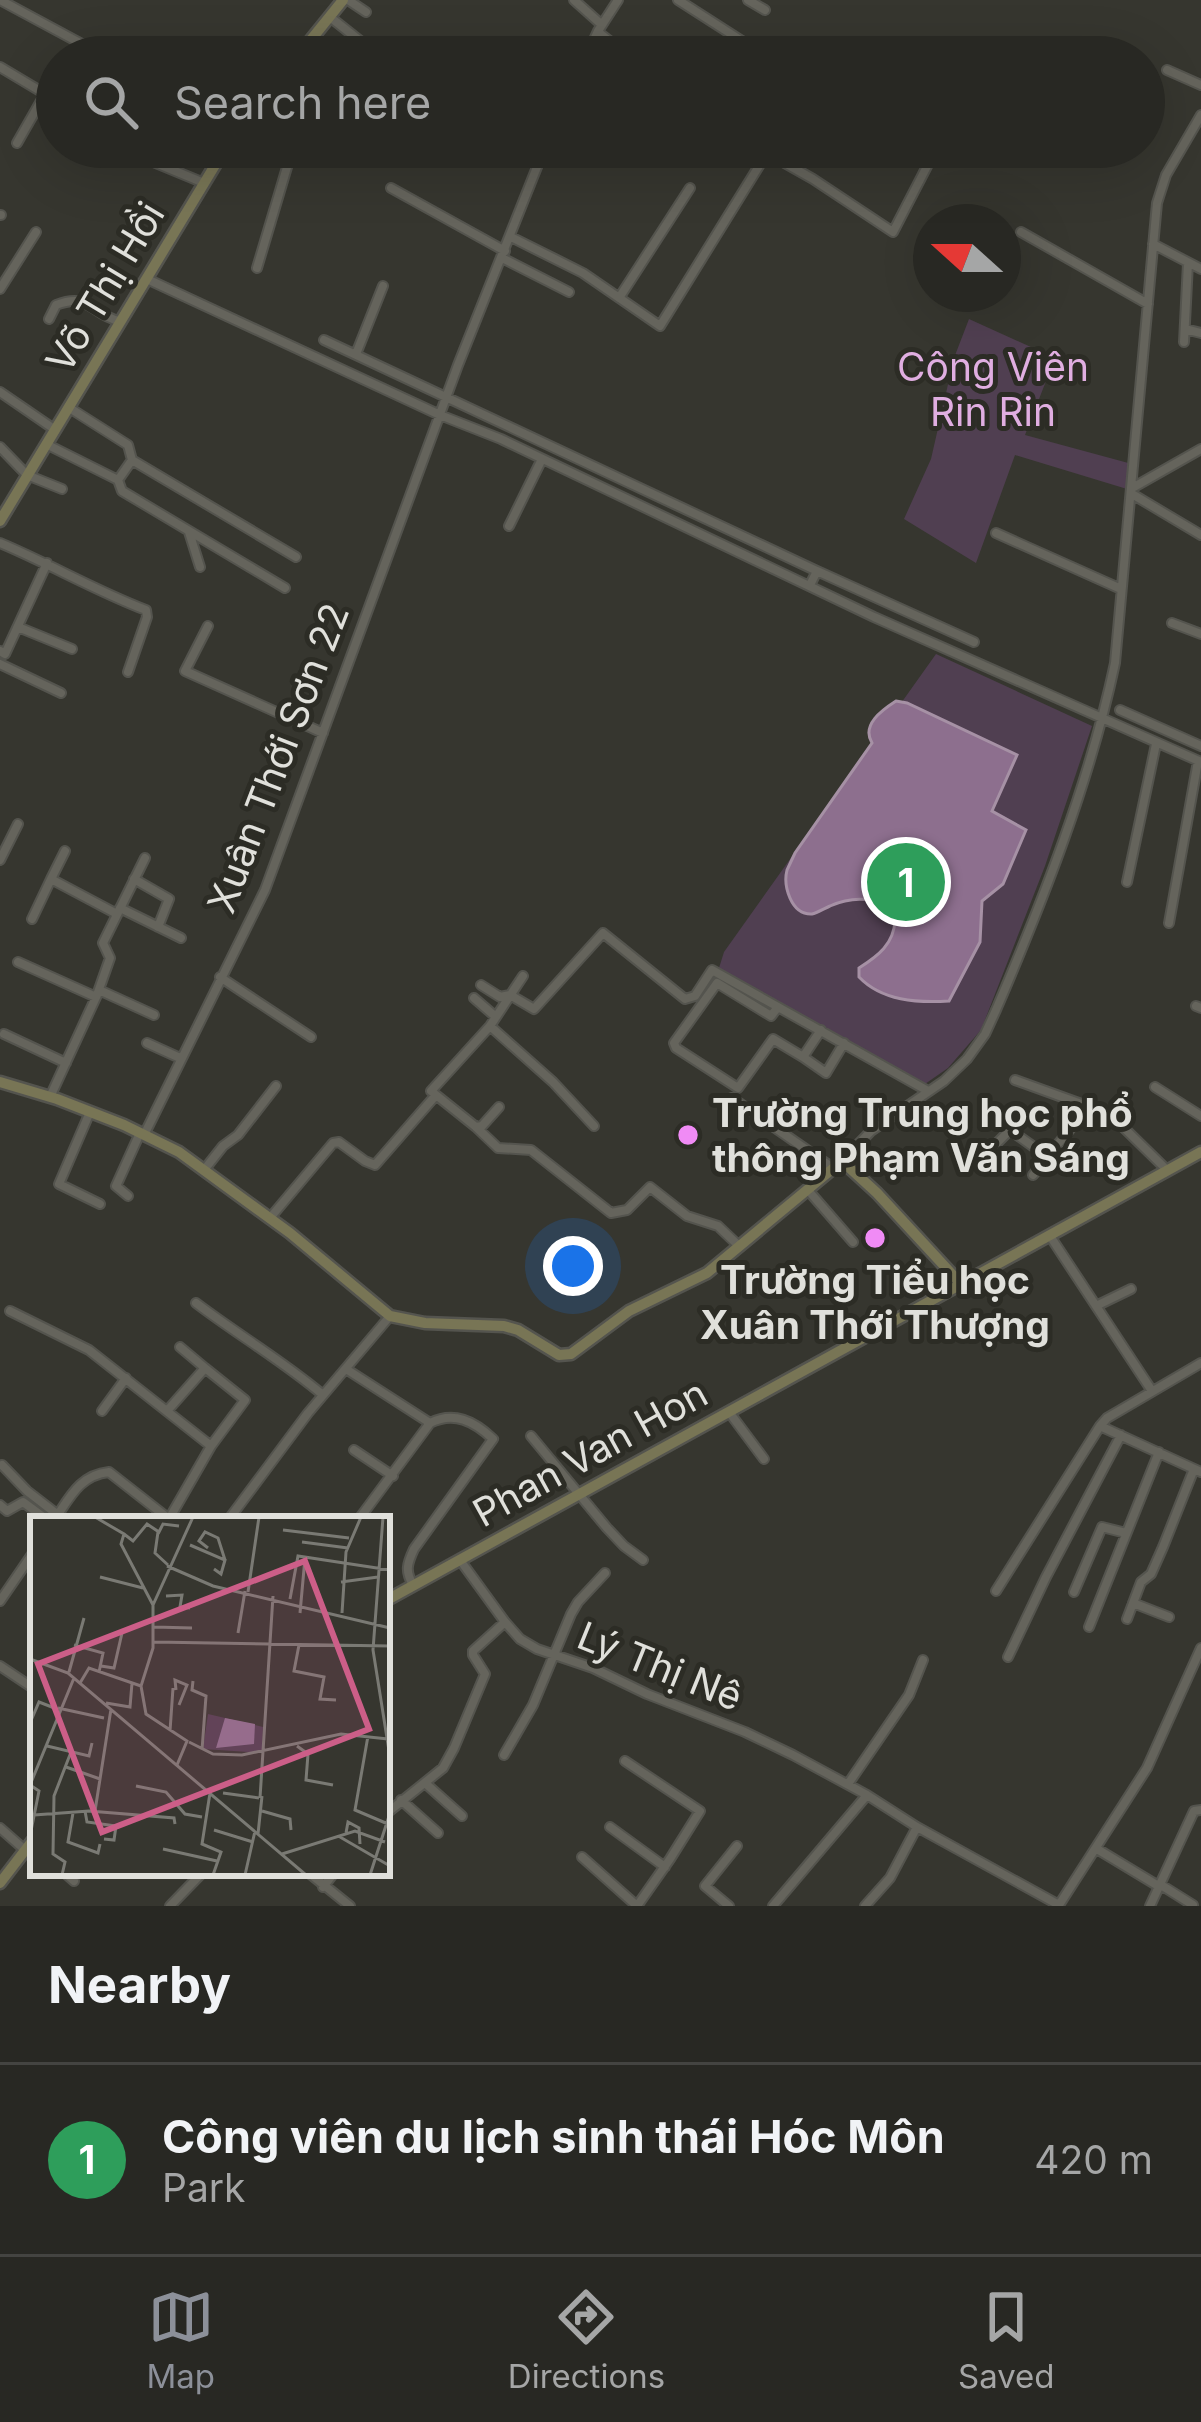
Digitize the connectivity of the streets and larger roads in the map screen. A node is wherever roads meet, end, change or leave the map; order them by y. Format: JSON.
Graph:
{"nodes":[{"id":1,"x":0,"y":0,"type":"edge"},
{"id":2,"x":346,"y":0,"type":"edge"},
{"id":3,"x":574,"y":0,"type":"edge"},
{"id":4,"x":618,"y":0,"type":"edge"},
{"id":5,"x":678,"y":0,"type":"edge"},
{"id":6,"x":748,"y":0,"type":"edge"},
{"id":7,"x":765,"y":10,"type":"dead end"},
{"id":8,"x":366,"y":13,"type":"dead end"},
{"id":9,"x":330,"y":17,"type":"junction"},
{"id":10,"x":600,"y":28,"type":"junction"},
{"id":11,"x":67,"y":36,"type":"edge"},
{"id":12,"x":314,"y":36,"type":"edge"},
{"id":13,"x":354,"y":36,"type":"edge"},
{"id":14,"x":596,"y":36,"type":"edge"},
{"id":15,"x":608,"y":36,"type":"edge"},
{"id":16,"x":734,"y":36,"type":"edge"},
{"id":17,"x":0,"y":67,"type":"edge"},
{"id":18,"x":1167,"y":70,"type":"dead end"},
{"id":19,"x":1201,"y":85,"type":"edge"},
{"id":20,"x":36,"y":89,"type":"edge"},
{"id":21,"x":36,"y":110,"type":"edge"},
{"id":22,"x":1201,"y":115,"type":"edge"},
{"id":23,"x":17,"y":143,"type":"dead end"},
{"id":24,"x":166,"y":168,"type":"edge"},
{"id":25,"x":213,"y":168,"type":"edge"},
{"id":26,"x":289,"y":168,"type":"edge"},
{"id":27,"x":537,"y":168,"type":"edge"},
{"id":28,"x":752,"y":168,"type":"edge"},
{"id":29,"x":794,"y":168,"type":"edge"},
{"id":30,"x":926,"y":168,"type":"edge"},
{"id":31,"x":203,"y":184,"type":"junction"},
{"id":32,"x":391,"y":188,"type":"dead end"},
{"id":33,"x":690,"y":188,"type":"dead end"},
{"id":34,"x":36,"y":232,"type":"dead end"},
{"id":35,"x":1021,"y":232,"type":"dead end"},
{"id":36,"x":511,"y":237,"type":"junction"},
{"id":37,"x":1153,"y":244,"type":"junction"},
{"id":38,"x":504,"y":255,"type":"junction"},
{"id":39,"x":1188,"y":262,"type":"junction"},
{"id":40,"x":257,"y":268,"type":"dead end"},
{"id":41,"x":1201,"y":269,"type":"edge"},
{"id":42,"x":146,"y":279,"type":"junction"},
{"id":43,"x":383,"y":286,"type":"dead end"},
{"id":44,"x":0,"y":289,"type":"edge"},
{"id":45,"x":569,"y":292,"type":"dead end"},
{"id":46,"x":619,"y":298,"type":"junction"},
{"id":47,"x":1148,"y":304,"type":"junction"},
{"id":48,"x":49,"y":319,"type":"dead end"},
{"id":49,"x":119,"y":321,"type":"junction"},
{"id":50,"x":1185,"y":329,"type":"junction"},
{"id":51,"x":1201,"y":333,"type":"edge"},
{"id":52,"x":324,"y":340,"type":"dead end"},
{"id":53,"x":1184,"y":342,"type":"dead end"},
{"id":54,"x":356,"y":355,"type":"junction"},
{"id":55,"x":0,"y":392,"type":"edge"},
{"id":56,"x":447,"y":396,"type":"junction"},
{"id":57,"x":68,"y":407,"type":"junction"},
{"id":58,"x":440,"y":415,"type":"junction"},
{"id":59,"x":54,"y":429,"type":"junction"},
{"id":60,"x":45,"y":443,"type":"junction"},
{"id":61,"x":0,"y":447,"type":"edge"},
{"id":62,"x":1201,"y":449,"type":"edge"},
{"id":63,"x":542,"y":459,"type":"junction"},
{"id":64,"x":132,"y":460,"type":"junction"},
{"id":65,"x":27,"y":475,"type":"junction"},
{"id":66,"x":118,"y":480,"type":"junction"},
{"id":67,"x":62,"y":489,"type":"dead end"},
{"id":68,"x":1132,"y":491,"type":"junction"},
{"id":69,"x":0,"y":521,"type":"edge"},
{"id":70,"x":509,"y":526,"type":"dead end"},
{"id":71,"x":188,"y":531,"type":"junction"},
{"id":72,"x":996,"y":533,"type":"dead end"},
{"id":73,"x":1201,"y":535,"type":"edge"},
{"id":74,"x":0,"y":543,"type":"edge"},
{"id":75,"x":296,"y":557,"type":"dead end"},
{"id":76,"x":47,"y":563,"type":"junction"},
{"id":77,"x":200,"y":567,"type":"dead end"},
{"id":78,"x":817,"y":571,"type":"junction"},
{"id":79,"x":810,"y":585,"type":"junction"},
{"id":80,"x":285,"y":587,"type":"dead end"},
{"id":81,"x":1121,"y":589,"type":"junction"},
{"id":82,"x":1172,"y":623,"type":"dead end"},
{"id":83,"x":208,"y":626,"type":"dead end"},
{"id":84,"x":18,"y":627,"type":"junction"},
{"id":85,"x":1201,"y":634,"type":"edge"},
{"id":86,"x":974,"y":642,"type":"dead end"},
{"id":87,"x":72,"y":649,"type":"dead end"},
{"id":88,"x":0,"y":651,"type":"edge"},
{"id":89,"x":0,"y":664,"type":"edge"},
{"id":90,"x":128,"y":672,"type":"dead end"},
{"id":91,"x":61,"y":693,"type":"dead end"},
{"id":92,"x":1120,"y":710,"type":"dead end"},
{"id":93,"x":1102,"y":719,"type":"junction"},
{"id":94,"x":323,"y":733,"type":"junction"},
{"id":95,"x":1156,"y":744,"type":"junction"},
{"id":96,"x":1201,"y":746,"type":"edge"},
{"id":97,"x":1200,"y":762,"type":"edge"},
{"id":98,"x":19,"y":824,"type":"dead end"},
{"id":99,"x":65,"y":851,"type":"dead end"},
{"id":100,"x":145,"y":858,"type":"dead end"},
{"id":101,"x":0,"y":860,"type":"edge"},
{"id":102,"x":52,"y":879,"type":"junction"},
{"id":103,"x":134,"y":879,"type":"junction"},
{"id":104,"x":1127,"y":881,"type":"dead end"},
{"id":105,"x":118,"y":911,"type":"junction"},
{"id":106,"x":32,"y":919,"type":"dead end"},
{"id":107,"x":1169,"y":923,"type":"dead end"},
{"id":108,"x":158,"y":927,"type":"junction"},
{"id":109,"x":181,"y":938,"type":"dead end"},
{"id":110,"x":17,"y":962,"type":"dead end"},
{"id":111,"x":523,"y":976,"type":"dead end"},
{"id":112,"x":220,"y":977,"type":"junction"},
{"id":113,"x":482,"y":985,"type":"dead end"},
{"id":114,"x":97,"y":993,"type":"junction"},
{"id":115,"x":510,"y":995,"type":"junction"},
{"id":116,"x":474,"y":998,"type":"dead end"},
{"id":117,"x":778,"y":1006,"type":"junction"},
{"id":118,"x":154,"y":1015,"type":"dead end"},
{"id":119,"x":493,"y":1021,"type":"junction"},
{"id":120,"x":820,"y":1030,"type":"junction"},
{"id":121,"x":4,"y":1034,"type":"dead end"},
{"id":122,"x":310,"y":1037,"type":"dead end"},
{"id":123,"x":147,"y":1042,"type":"dead end"},
{"id":124,"x":844,"y":1043,"type":"junction"},
{"id":125,"x":803,"y":1057,"type":"junction"},
{"id":126,"x":181,"y":1058,"type":"junction"},
{"id":127,"x":66,"y":1063,"type":"junction"},
{"id":128,"x":1015,"y":1079,"type":"dead end"},
{"id":129,"x":0,"y":1082,"type":"edge"},
{"id":130,"x":276,"y":1086,"type":"dead end"},
{"id":131,"x":1155,"y":1087,"type":"dead end"},
{"id":132,"x":928,"y":1091,"type":"junction"},
{"id":133,"x":436,"y":1095,"type":"junction"},
{"id":134,"x":50,"y":1097,"type":"junction"},
{"id":135,"x":731,"y":1098,"type":"dead end"},
{"id":136,"x":869,"y":1105,"type":"dead end"},
{"id":137,"x":499,"y":1107,"type":"dead end"},
{"id":138,"x":1088,"y":1107,"type":"junction"},
{"id":139,"x":90,"y":1112,"type":"junction"},
{"id":140,"x":1201,"y":1116,"type":"edge"},
{"id":141,"x":885,"y":1121,"type":"junction"},
{"id":142,"x":594,"y":1126,"type":"dead end"},
{"id":143,"x":476,"y":1127,"type":"junction"},
{"id":144,"x":142,"y":1132,"type":"junction"},
{"id":145,"x":992,"y":1148,"type":"dead end"},
{"id":146,"x":1201,"y":1152,"type":"edge"},
{"id":147,"x":1048,"y":1157,"type":"junction"},
{"id":148,"x":838,"y":1164,"type":"junction"},
{"id":149,"x":204,"y":1170,"type":"junction"},
{"id":150,"x":1167,"y":1170,"type":"junction"},
{"id":151,"x":1033,"y":1175,"type":"dead end"},
{"id":152,"x":807,"y":1189,"type":"junction"},
{"id":153,"x":128,"y":1196,"type":"dead end"},
{"id":154,"x":100,"y":1204,"type":"dead end"},
{"id":155,"x":270,"y":1218,"type":"junction"},
{"id":156,"x":1050,"y":1236,"type":"junction"},
{"id":157,"x":853,"y":1242,"type":"dead end"},
{"id":158,"x":739,"y":1246,"type":"junction"},
{"id":159,"x":961,"y":1284,"type":"junction"},
{"id":160,"x":1131,"y":1289,"type":"dead end"},
{"id":161,"x":196,"y":1303,"type":"dead end"},
{"id":162,"x":1096,"y":1306,"type":"junction"},
{"id":163,"x":10,"y":1311,"type":"dead end"},
{"id":164,"x":390,"y":1316,"type":"junction"},
{"id":165,"x":179,"y":1347,"type":"dead end"},
{"id":166,"x":1201,"y":1364,"type":"edge"},
{"id":167,"x":206,"y":1368,"type":"junction"},
{"id":168,"x":346,"y":1369,"type":"junction"},
{"id":169,"x":126,"y":1378,"type":"junction"},
{"id":170,"x":1152,"y":1391,"type":"junction"},
{"id":171,"x":323,"y":1395,"type":"junction"},
{"id":172,"x":102,"y":1411,"type":"dead end"},
{"id":173,"x":167,"y":1412,"type":"junction"},
{"id":174,"x":729,"y":1412,"type":"junction"},
{"id":175,"x":430,"y":1424,"type":"junction"},
{"id":176,"x":1100,"y":1426,"type":"junction"},
{"id":177,"x":1121,"y":1435,"type":"junction"},
{"id":178,"x":531,"y":1436,"type":"dead end"},
{"id":179,"x":211,"y":1446,"type":"junction"},
{"id":180,"x":355,"y":1450,"type":"dead end"},
{"id":181,"x":1159,"y":1452,"type":"junction"},
{"id":182,"x":764,"y":1459,"type":"dead end"},
{"id":183,"x":2,"y":1466,"type":"edge"},
{"id":184,"x":1197,"y":1471,"type":"edge"},
{"id":185,"x":393,"y":1476,"type":"junction"},
{"id":186,"x":580,"y":1493,"type":"junction"},
{"id":187,"x":0,"y":1505,"type":"edge"},
{"id":188,"x":49,"y":1516,"type":"edge"},
{"id":189,"x":51,"y":1516,"type":"edge"},
{"id":190,"x":55,"y":1516,"type":"edge"},
{"id":191,"x":165,"y":1516,"type":"edge"},
{"id":192,"x":171,"y":1516,"type":"edge"},
{"id":193,"x":231,"y":1516,"type":"edge"},
{"id":194,"x":360,"y":1516,"type":"edge"},
{"id":195,"x":1126,"y":1533,"type":"junction"},
{"id":196,"x":30,"y":1557,"type":"edge"},
{"id":197,"x":459,"y":1559,"type":"junction"},
{"id":198,"x":643,"y":1560,"type":"dead end"},
{"id":199,"x":605,"y":1573,"type":"dead end"},
{"id":200,"x":413,"y":1586,"type":"junction"},
{"id":201,"x":996,"y":1591,"type":"dead end"},
{"id":202,"x":1074,"y":1592,"type":"dead end"},
{"id":203,"x":390,"y":1598,"type":"edge"},
{"id":204,"x":0,"y":1601,"type":"edge"},
{"id":205,"x":1133,"y":1603,"type":"junction"},
{"id":206,"x":1127,"y":1618,"type":"dead end"},
{"id":207,"x":1169,"y":1618,"type":"dead end"},
{"id":208,"x":505,"y":1622,"type":"junction"},
{"id":209,"x":1089,"y":1627,"type":"dead end"},
{"id":210,"x":1201,"y":1648,"type":"edge"},
{"id":211,"x":553,"y":1655,"type":"junction"},
{"id":212,"x":1008,"y":1657,"type":"dead end"},
{"id":213,"x":923,"y":1660,"type":"dead end"},
{"id":214,"x":0,"y":1666,"type":"edge"},
{"id":215,"x":30,"y":1686,"type":"edge"},
{"id":216,"x":504,"y":1755,"type":"dead end"},
{"id":217,"x":625,"y":1761,"type":"dead end"},
{"id":218,"x":425,"y":1783,"type":"junction"},
{"id":219,"x":848,"y":1784,"type":"junction"},
{"id":220,"x":867,"y":1795,"type":"junction"},
{"id":221,"x":401,"y":1800,"type":"junction"},
{"id":222,"x":390,"y":1810,"type":"edge"},
{"id":223,"x":1201,"y":1810,"type":"edge"},
{"id":224,"x":462,"y":1816,"type":"dead end"},
{"id":225,"x":610,"y":1827,"type":"dead end"},
{"id":226,"x":917,"y":1827,"type":"junction"},
{"id":227,"x":0,"y":1828,"type":"edge"},
{"id":228,"x":438,"y":1833,"type":"dead end"},
{"id":229,"x":30,"y":1843,"type":"edge"},
{"id":230,"x":30,"y":1845,"type":"edge"},
{"id":231,"x":737,"y":1846,"type":"dead end"},
{"id":232,"x":1097,"y":1849,"type":"junction"},
{"id":233,"x":582,"y":1857,"type":"dead end"},
{"id":234,"x":664,"y":1867,"type":"junction"},
{"id":235,"x":68,"y":1876,"type":"edge"},
{"id":236,"x":199,"y":1876,"type":"edge"},
{"id":237,"x":312,"y":1876,"type":"edge"},
{"id":238,"x":333,"y":1876,"type":"edge"},
{"id":239,"x":74,"y":1881,"type":"dead end"},
{"id":240,"x":0,"y":1883,"type":"edge"},
{"id":241,"x":1160,"y":1886,"type":"junction"},
{"id":242,"x":327,"y":1890,"type":"junction"},
{"id":243,"x":779,"y":1904,"type":"edge"},
{"id":244,"x":1058,"y":1905,"type":"edge"},
{"id":245,"x":1193,"y":1905,"type":"edge"},
{"id":246,"x":171,"y":1906,"type":"edge"},
{"id":247,"x":319,"y":1906,"type":"edge"},
{"id":248,"x":350,"y":1906,"type":"edge"},
{"id":249,"x":637,"y":1906,"type":"edge"},
{"id":250,"x":729,"y":1906,"type":"edge"},
{"id":251,"x":865,"y":1906,"type":"edge"},
{"id":252,"x":1150,"y":1906,"type":"edge"}],
"edges":[{"from":1,"to":11,"type":"street"},
{"from":2,"to":8,"type":"street"},
{"from":2,"to":9,"type":"street"},
{"from":3,"to":10,"type":"street"},
{"from":4,"to":10,"type":"street"},
{"from":5,"to":16,"type":"street"},
{"from":6,"to":7,"type":"street"},
{"from":9,"to":12,"type":"street"},
{"from":9,"to":13,"type":"street"},
{"from":10,"to":14,"type":"street"},
{"from":10,"to":15,"type":"street"},
{"from":17,"to":20,"type":"street"},
{"from":18,"to":19,"type":"street"},
{"from":21,"to":23,"type":"street"},
{"from":22,"to":37,"type":"street"},
{"from":24,"to":31,"type":"street"},
{"from":25,"to":31,"type":"street","name":"Võ Thị Hồi"},
{"from":26,"to":40,"type":"street"},
{"from":27,"to":36,"type":"street","name":"Xuân Thới Sơn 22"},
{"from":28,"to":46,"type":"street"},
{"from":29,"to":30,"type":"street"},
{"from":31,"to":42,"type":"street","name":"Võ Thị Hồi"},
{"from":32,"to":38,"type":"street"},
{"from":33,"to":46,"type":"street"},
{"from":34,"to":44,"type":"street"},
{"from":35,"to":47,"type":"street"},
{"from":36,"to":38,"type":"street","name":"Xuân Thới Sơn 22"},
{"from":36,"to":46,"type":"street"},
{"from":37,"to":39,"type":"street"},
{"from":37,"to":47,"type":"street"},
{"from":38,"to":45,"type":"street"},
{"from":38,"to":56,"type":"street","name":"Xuân Thới Sơn 22"},
{"from":39,"to":41,"type":"street"},
{"from":39,"to":50,"type":"street"},
{"from":42,"to":49,"type":"street","name":"Võ Thị Hồi"},
{"from":42,"to":58,"type":"street"},
{"from":43,"to":54,"type":"street"},
{"from":47,"to":68,"type":"street"},
{"from":48,"to":49,"type":"street"},
{"from":49,"to":57,"type":"street","name":"Võ Thị Hồi"},
{"from":50,"to":51,"type":"street"},
{"from":50,"to":53,"type":"street"},
{"from":52,"to":54,"type":"street"},
{"from":54,"to":56,"type":"street"},
{"from":55,"to":59,"type":"street"},
{"from":56,"to":58,"type":"street","name":"Xuân Thới Sơn 22"},
{"from":56,"to":78,"type":"street"},
{"from":57,"to":59,"type":"street","name":"Võ Thị Hồi"},
{"from":57,"to":64,"type":"street"},
{"from":58,"to":63,"type":"street"},
{"from":58,"to":94,"type":"street","name":"Xuân Thới Sơn 22"},
{"from":59,"to":60,"type":"street","name":"Võ Thị Hồi"},
{"from":60,"to":65,"type":"street","name":"Võ Thị Hồi"},
{"from":60,"to":66,"type":"street"},
{"from":61,"to":65,"type":"street"},
{"from":62,"to":68,"type":"street"},
{"from":63,"to":70,"type":"street"},
{"from":63,"to":79,"type":"street"},
{"from":64,"to":66,"type":"street"},
{"from":64,"to":75,"type":"street"},
{"from":65,"to":67,"type":"street"},
{"from":65,"to":69,"type":"street","name":"Võ Thị Hồi"},
{"from":66,"to":71,"type":"street"},
{"from":68,"to":73,"type":"street"},
{"from":68,"to":81,"type":"street"},
{"from":71,"to":77,"type":"street"},
{"from":71,"to":80,"type":"street"},
{"from":72,"to":81,"type":"street"},
{"from":74,"to":76,"type":"street"},
{"from":76,"to":84,"type":"street"},
{"from":76,"to":90,"type":"street"},
{"from":78,"to":79,"type":"street"},
{"from":78,"to":86,"type":"street"},
{"from":79,"to":93,"type":"street"},
{"from":81,"to":93,"type":"street"},
{"from":82,"to":85,"type":"street"},
{"from":83,"to":94,"type":"street"},
{"from":84,"to":87,"type":"street"},
{"from":84,"to":88,"type":"street"},
{"from":89,"to":91,"type":"street"},
{"from":92,"to":96,"type":"street"},
{"from":93,"to":95,"type":"street"},
{"from":93,"to":132,"type":"street"},
{"from":94,"to":112,"type":"street","name":"Xuân Thới Sơn 22"},
{"from":95,"to":97,"type":"street"},
{"from":95,"to":104,"type":"street"},
{"from":97,"to":107,"type":"street"},
{"from":98,"to":101,"type":"street"},
{"from":99,"to":102,"type":"street"},
{"from":100,"to":103,"type":"street"},
{"from":102,"to":105,"type":"street"},
{"from":102,"to":106,"type":"street"},
{"from":103,"to":105,"type":"street"},
{"from":103,"to":108,"type":"street"},
{"from":105,"to":108,"type":"street"},
{"from":105,"to":114,"type":"street"},
{"from":108,"to":109,"type":"street"},
{"from":110,"to":114,"type":"street"},
{"from":111,"to":115,"type":"street"},
{"from":112,"to":122,"type":"street"},
{"from":112,"to":126,"type":"street","name":"Xuân Thới Sơn 22"},
{"from":113,"to":115,"type":"street"},
{"from":114,"to":118,"type":"street"},
{"from":114,"to":127,"type":"street"},
{"from":115,"to":117,"type":"street"},
{"from":115,"to":119,"type":"street"},
{"from":116,"to":119,"type":"street"},
{"from":117,"to":120,"type":"street"},
{"from":117,"to":125,"type":"street"},
{"from":119,"to":133,"type":"street"},
{"from":119,"to":142,"type":"street"},
{"from":120,"to":124,"type":"street"},
{"from":120,"to":125,"type":"street"},
{"from":121,"to":127,"type":"street"},
{"from":123,"to":126,"type":"street"},
{"from":124,"to":125,"type":"street"},
{"from":124,"to":132,"type":"street"},
{"from":126,"to":144,"type":"street","name":"Xuân Thới Sơn 22"},
{"from":127,"to":134,"type":"street"},
{"from":128,"to":138,"type":"street"},
{"from":129,"to":134,"type":"street"},
{"from":130,"to":149,"type":"street"},
{"from":131,"to":140,"type":"street"},
{"from":132,"to":141,"type":"street"},
{"from":133,"to":143,"type":"street"},
{"from":133,"to":155,"type":"street"},
{"from":134,"to":139,"type":"street"},
{"from":135,"to":148,"type":"street"},
{"from":136,"to":141,"type":"street"},
{"from":137,"to":143,"type":"street"},
{"from":138,"to":147,"type":"street"},
{"from":138,"to":150,"type":"street"},
{"from":139,"to":144,"type":"street"},
{"from":139,"to":154,"type":"street"},
{"from":141,"to":148,"type":"street"},
{"from":143,"to":158,"type":"street"},
{"from":144,"to":149,"type":"street"},
{"from":144,"to":153,"type":"street","name":"Xuân Thới Sơn 22"},
{"from":145,"to":147,"type":"street"},
{"from":146,"to":150,"type":"street","name":"Phan Van Hon"},
{"from":147,"to":151,"type":"street"},
{"from":148,"to":152,"type":"street"},
{"from":148,"to":159,"type":"street"},
{"from":149,"to":155,"type":"street"},
{"from":150,"to":156,"type":"street","name":"Phan Van Hon"},
{"from":152,"to":157,"type":"street"},
{"from":152,"to":158,"type":"street"},
{"from":155,"to":164,"type":"street"},
{"from":156,"to":159,"type":"street","name":"Phan Van Hon"},
{"from":156,"to":162,"type":"street"},
{"from":158,"to":164,"type":"street"},
{"from":159,"to":174,"type":"street","name":"Phan Van Hon"},
{"from":160,"to":162,"type":"street"},
{"from":161,"to":171,"type":"street"},
{"from":162,"to":170,"type":"street"},
{"from":163,"to":169,"type":"street"},
{"from":164,"to":168,"type":"street"},
{"from":165,"to":167,"type":"street"},
{"from":166,"to":170,"type":"street"},
{"from":167,"to":173,"type":"street"},
{"from":167,"to":179,"type":"street"},
{"from":168,"to":171,"type":"street"},
{"from":168,"to":175,"type":"street"},
{"from":169,"to":172,"type":"street"},
{"from":169,"to":173,"type":"street"},
{"from":170,"to":176,"type":"street"},
{"from":171,"to":193,"type":"street"},
{"from":173,"to":179,"type":"street"},
{"from":174,"to":182,"type":"street"},
{"from":174,"to":186,"type":"street","name":"Phan Van Hon"},
{"from":175,"to":185,"type":"street"},
{"from":175,"to":200,"type":"street"},
{"from":176,"to":177,"type":"street"},
{"from":176,"to":201,"type":"street"},
{"from":177,"to":181,"type":"street"},
{"from":177,"to":212,"type":"street"},
{"from":178,"to":186,"type":"street"},
{"from":179,"to":192,"type":"street"},
{"from":180,"to":185,"type":"street"},
{"from":181,"to":184,"type":"street"},
{"from":181,"to":195,"type":"street"},
{"from":183,"to":189,"type":"street"},
{"from":184,"to":205,"type":"street"},
{"from":185,"to":194,"type":"street"},
{"from":186,"to":197,"type":"street","name":"Phan Van Hon"},
{"from":186,"to":198,"type":"street"},
{"from":187,"to":188,"type":"street"},
{"from":190,"to":191,"type":"street"},
{"from":195,"to":202,"type":"street"},
{"from":195,"to":209,"type":"street"},
{"from":196,"to":204,"type":"street"},
{"from":197,"to":200,"type":"street","name":"Phan Van Hon"},
{"from":197,"to":208,"type":"street","name":"Lý Thị Nê"},
{"from":199,"to":211,"type":"street"},
{"from":200,"to":203,"type":"street","name":"Phan Van Hon"},
{"from":205,"to":206,"type":"street"},
{"from":205,"to":207,"type":"street"},
{"from":208,"to":211,"type":"street","name":"Lý Thị Nê"},
{"from":208,"to":218,"type":"street"},
{"from":210,"to":232,"type":"street"},
{"from":211,"to":216,"type":"street"},
{"from":211,"to":219,"type":"street","name":"Lý Thị Nê"},
{"from":213,"to":219,"type":"street"},
{"from":214,"to":215,"type":"street"},
{"from":217,"to":234,"type":"street"},
{"from":218,"to":221,"type":"street"},
{"from":218,"to":224,"type":"street"},
{"from":219,"to":220,"type":"street","name":"Lý Thị Nê"},
{"from":220,"to":226,"type":"street","name":"Lý Thị Nê"},
{"from":220,"to":243,"type":"street"},
{"from":221,"to":222,"type":"street"},
{"from":221,"to":228,"type":"street"},
{"from":223,"to":241,"type":"street"},
{"from":225,"to":234,"type":"street"},
{"from":226,"to":244,"type":"street","name":"Lý Thị Nê"},
{"from":226,"to":251,"type":"street"},
{"from":227,"to":229,"type":"street"},
{"from":230,"to":240,"type":"street"},
{"from":231,"to":250,"type":"street"},
{"from":232,"to":241,"type":"street"},
{"from":232,"to":244,"type":"street"},
{"from":233,"to":249,"type":"street"},
{"from":234,"to":249,"type":"street"},
{"from":235,"to":239,"type":"street"},
{"from":236,"to":246,"type":"street"},
{"from":237,"to":242,"type":"street"},
{"from":238,"to":242,"type":"street"},
{"from":241,"to":245,"type":"street"},
{"from":241,"to":252,"type":"street"},
{"from":242,"to":247,"type":"street"},
{"from":242,"to":248,"type":"street"}]}
